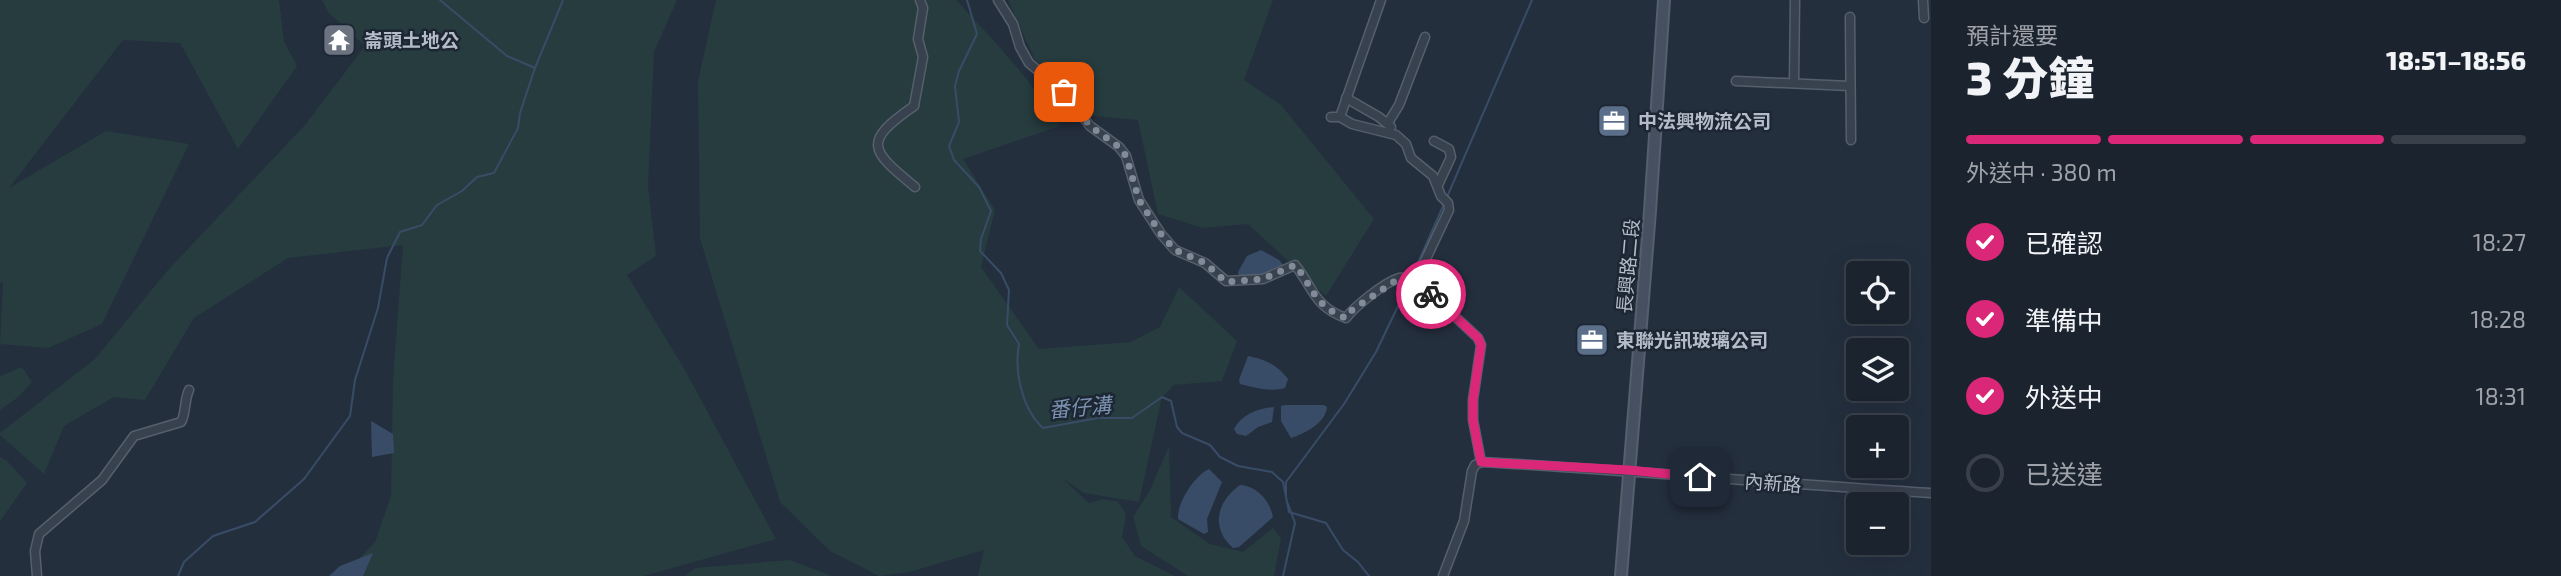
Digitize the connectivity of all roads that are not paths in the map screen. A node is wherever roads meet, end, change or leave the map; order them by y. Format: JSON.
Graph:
{"nodes":[{"id":1,"x":920,"y":0,"type":"edge"},
{"id":2,"x":998,"y":0,"type":"edge"},
{"id":3,"x":1381,"y":0,"type":"edge"},
{"id":4,"x":1664,"y":0,"type":"edge"},
{"id":5,"x":1795,"y":0,"type":"edge"},
{"id":6,"x":1923,"y":0,"type":"edge"},
{"id":7,"x":1850,"y":17,"type":"dead end"},
{"id":8,"x":1924,"y":18,"type":"dead end"},
{"id":9,"x":1425,"y":37,"type":"dead end"},
{"id":10,"x":1736,"y":81,"type":"dead end"},
{"id":11,"x":1794,"y":83,"type":"junction"},
{"id":12,"x":1850,"y":86,"type":"junction"},
{"id":13,"x":1346,"y":98,"type":"junction"},
{"id":14,"x":1388,"y":124,"type":"junction"},
{"id":15,"x":1392,"y":133,"type":"junction"},
{"id":16,"x":1851,"y":140,"type":"dead end"},
{"id":17,"x":1434,"y":141,"type":"dead end"},
{"id":18,"x":1438,"y":185,"type":"junction"},
{"id":19,"x":915,"y":187,"type":"dead end"},
{"id":20,"x":1416,"y":280,"type":"junction"},
{"id":21,"x":189,"y":390,"type":"dead end"},
{"id":22,"x":1481,"y":462,"type":"junction"},
{"id":23,"x":1628,"y":470,"type":"junction"},
{"id":24,"x":1931,"y":493,"type":"edge"},
{"id":25,"x":37,"y":576,"type":"edge"},
{"id":26,"x":1443,"y":576,"type":"edge"},
{"id":27,"x":1620,"y":576,"type":"edge"}],
"edges":[{"from":1,"to":19,"type":"street"},
{"from":2,"to":20,"type":"street"},
{"from":3,"to":13,"type":"street"},
{"from":4,"to":23,"type":"street","name":"長興路二段"},
{"from":5,"to":11,"type":"street"},
{"from":6,"to":8,"type":"street"},
{"from":7,"to":12,"type":"street"},
{"from":9,"to":14,"type":"street"},
{"from":10,"to":11,"type":"street"},
{"from":11,"to":12,"type":"street"},
{"from":12,"to":16,"type":"street"},
{"from":13,"to":14,"type":"street"},
{"from":13,"to":15,"type":"street"},
{"from":14,"to":15,"type":"street"},
{"from":15,"to":18,"type":"street"},
{"from":17,"to":18,"type":"street"},
{"from":18,"to":20,"type":"street"},
{"from":20,"to":22,"type":"street"},
{"from":21,"to":25,"type":"street"},
{"from":22,"to":23,"type":"street","name":"內新路"},
{"from":22,"to":26,"type":"street"},
{"from":23,"to":24,"type":"street","name":"內新路"},
{"from":23,"to":27,"type":"street","name":"長興路二段"}]}
